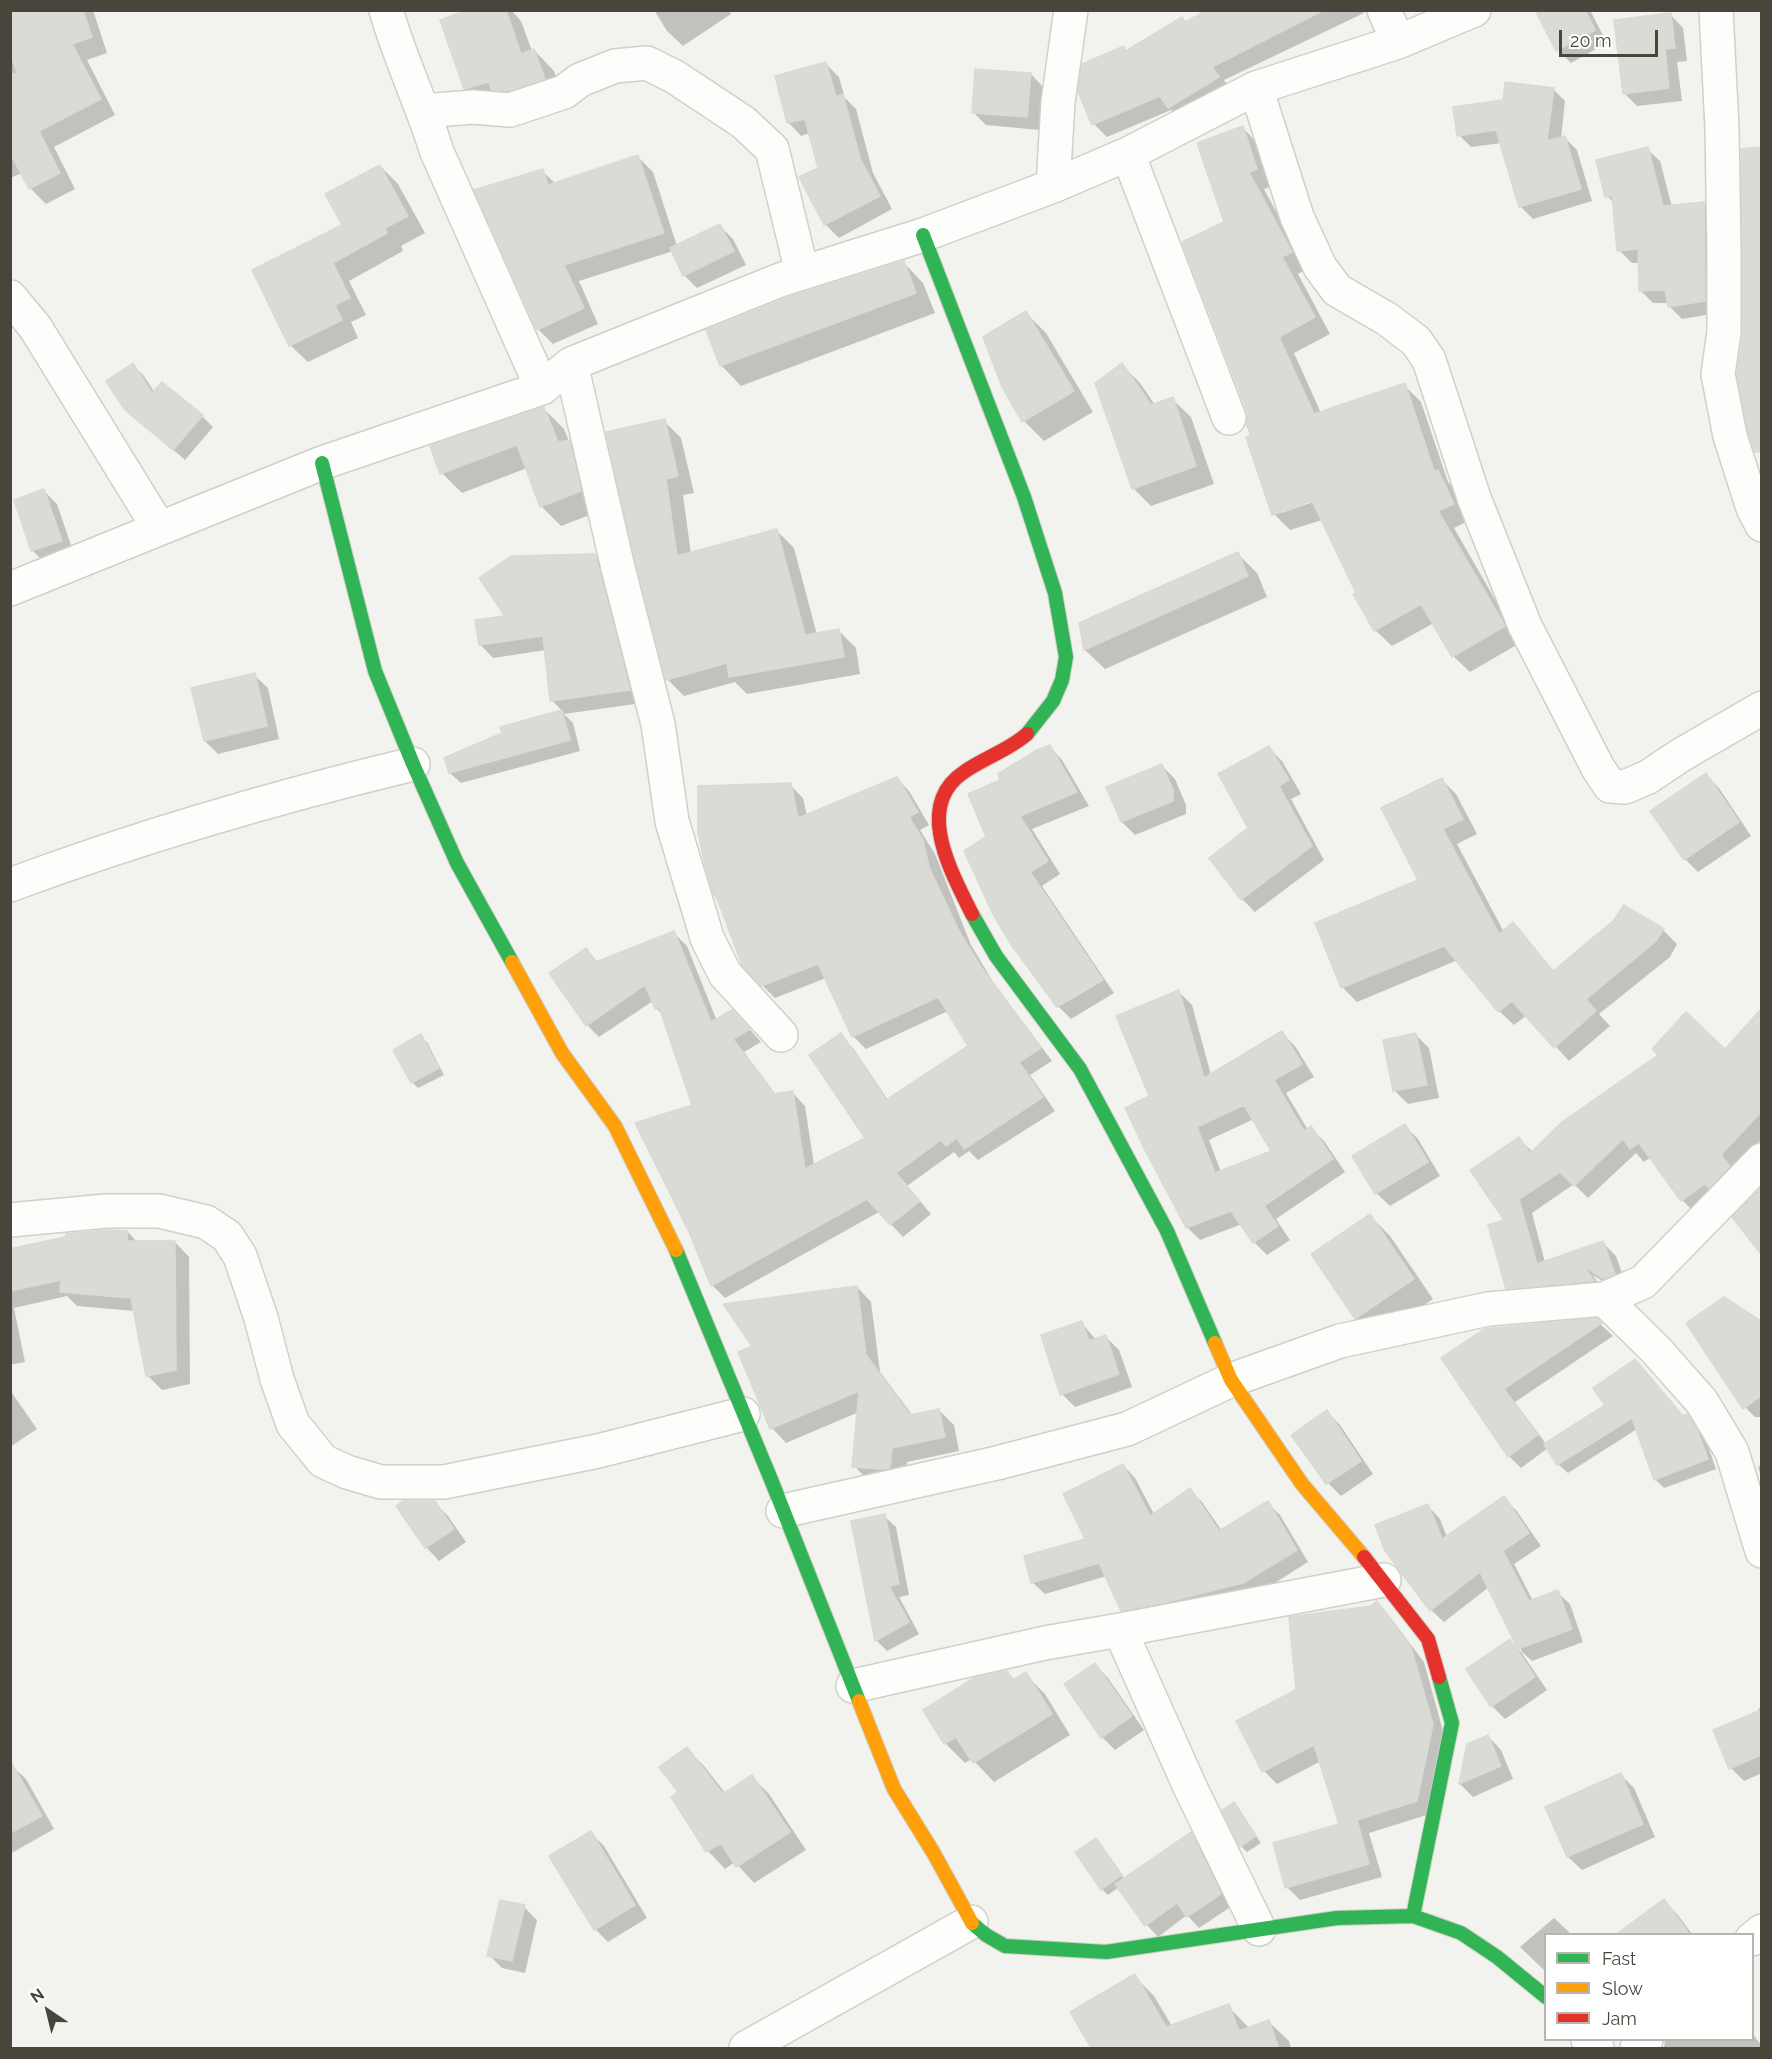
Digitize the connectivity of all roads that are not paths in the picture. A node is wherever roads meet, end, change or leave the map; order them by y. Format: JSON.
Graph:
{"nodes":[{"id":1,"x":386,"y":10,"type":"edge"},
{"id":2,"x":1071,"y":10,"type":"edge"},
{"id":3,"x":1384,"y":10,"type":"edge"},
{"id":4,"x":1474,"y":10,"type":"edge"},
{"id":5,"x":1716,"y":10,"type":"edge"},
{"id":6,"x":1398,"y":42,"type":"junction"},
{"id":7,"x":1256,"y":88,"type":"junction"},
{"id":8,"x":424,"y":111,"type":"junction"},
{"id":9,"x":1128,"y":154,"type":"junction"},
{"id":10,"x":1053,"y":186,"type":"junction"},
{"id":11,"x":923,"y":235,"type":"junction"},
{"id":12,"x":802,"y":272,"type":"junction"},
{"id":13,"x":10,"y":297,"type":"edge"},
{"id":14,"x":571,"y":364,"type":"junction"},
{"id":15,"x":542,"y":388,"type":"junction"},
{"id":16,"x":1229,"y":418,"type":"dead end"},
{"id":17,"x":322,"y":463,"type":"junction"},
{"id":18,"x":1761,"y":525,"type":"edge"},
{"id":19,"x":159,"y":528,"type":"junction"},
{"id":20,"x":10,"y":589,"type":"edge"},
{"id":21,"x":1761,"y":708,"type":"edge"},
{"id":22,"x":413,"y":765,"type":"junction"},
{"id":23,"x":10,"y":885,"type":"edge"},
{"id":24,"x":781,"y":1035,"type":"dead end"},
{"id":25,"x":1761,"y":1160,"type":"edge"},
{"id":26,"x":10,"y":1220,"type":"edge"},
{"id":27,"x":1604,"y":1299,"type":"junction"},
{"id":28,"x":1231,"y":1380,"type":"junction"},
{"id":29,"x":743,"y":1414,"type":"junction"},
{"id":30,"x":783,"y":1511,"type":"junction"},
{"id":31,"x":1761,"y":1551,"type":"edge"},
{"id":32,"x":1384,"y":1580,"type":"junction"},
{"id":33,"x":1120,"y":1630,"type":"junction"},
{"id":34,"x":853,"y":1686,"type":"junction"},
{"id":35,"x":1413,"y":1916,"type":"junction"},
{"id":36,"x":970,"y":1922,"type":"junction"},
{"id":37,"x":1259,"y":1929,"type":"junction"},
{"id":38,"x":1544,"y":1996,"type":"edge"},
{"id":39,"x":746,"y":2049,"type":"edge"}],
"edges":[{"from":1,"to":8,"type":"street"},
{"from":2,"to":10,"type":"street"},
{"from":3,"to":6,"type":"street"},
{"from":4,"to":6,"type":"street"},
{"from":5,"to":18,"type":"street"},
{"from":6,"to":7,"type":"street"},
{"from":7,"to":9,"type":"street"},
{"from":7,"to":21,"type":"street"},
{"from":8,"to":12,"type":"street"},
{"from":8,"to":15,"type":"street"},
{"from":9,"to":10,"type":"street"},
{"from":9,"to":16,"type":"street"},
{"from":10,"to":11,"type":"street"},
{"from":11,"to":12,"type":"street"},
{"from":11,"to":28,"type":"street"},
{"from":12,"to":14,"type":"street"},
{"from":13,"to":19,"type":"street"},
{"from":14,"to":15,"type":"street"},
{"from":14,"to":24,"type":"street"},
{"from":15,"to":17,"type":"street"},
{"from":17,"to":19,"type":"street"},
{"from":17,"to":22,"type":"street"},
{"from":19,"to":20,"type":"street"},
{"from":22,"to":23,"type":"street"},
{"from":22,"to":29,"type":"street"},
{"from":25,"to":27,"type":"street"},
{"from":26,"to":29,"type":"street"},
{"from":27,"to":28,"type":"street"},
{"from":27,"to":31,"type":"street"},
{"from":28,"to":30,"type":"street"},
{"from":28,"to":32,"type":"street"},
{"from":29,"to":30,"type":"street"},
{"from":30,"to":34,"type":"street"},
{"from":32,"to":33,"type":"street"},
{"from":32,"to":35,"type":"street"},
{"from":33,"to":34,"type":"street"},
{"from":33,"to":37,"type":"street"},
{"from":34,"to":36,"type":"street"},
{"from":35,"to":37,"type":"street"},
{"from":35,"to":38,"type":"street"},
{"from":36,"to":37,"type":"street"},
{"from":36,"to":39,"type":"street"}]}
